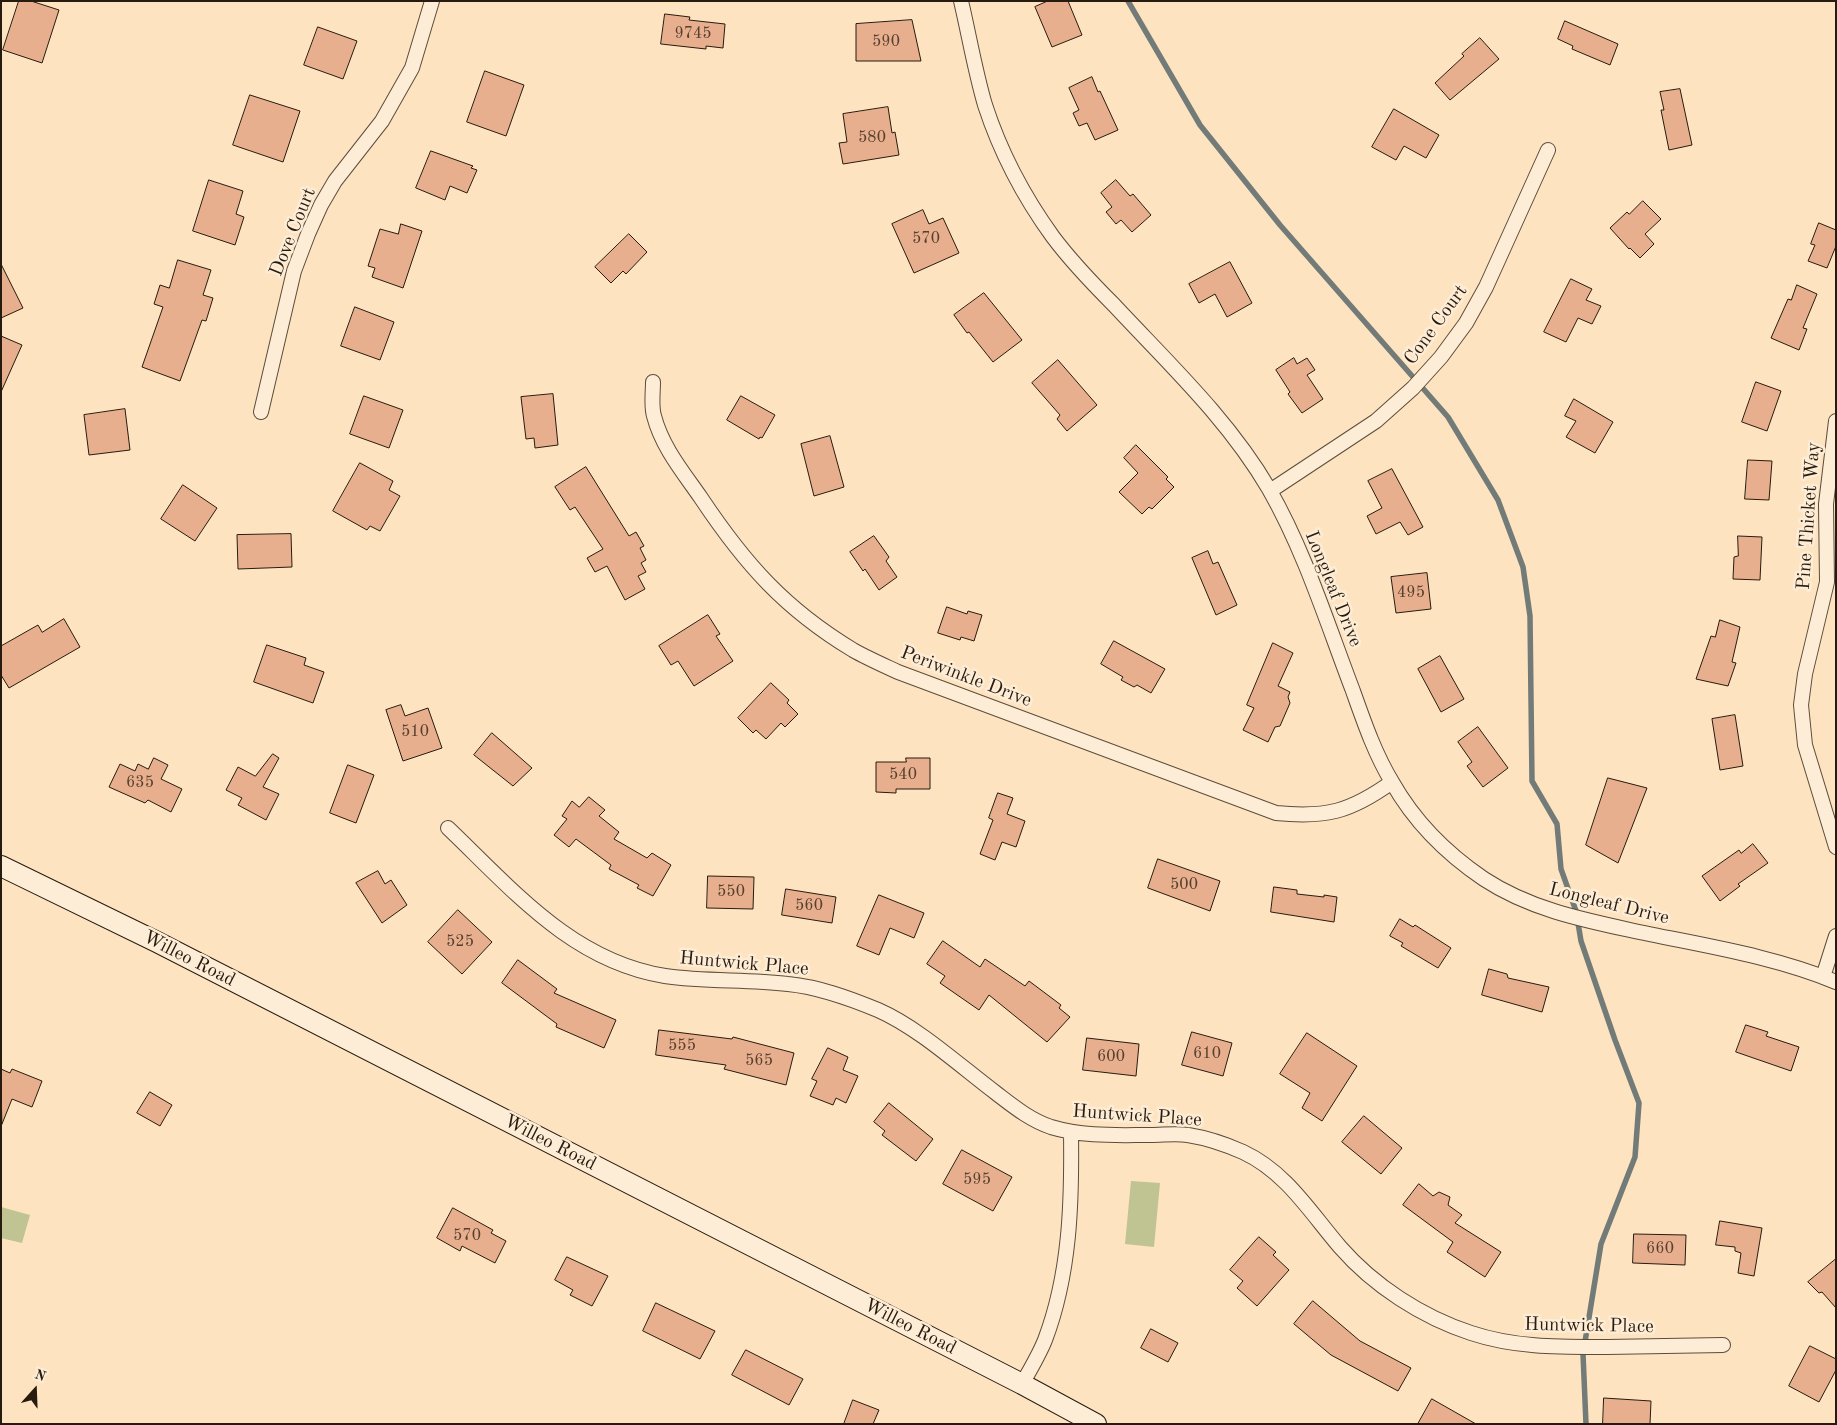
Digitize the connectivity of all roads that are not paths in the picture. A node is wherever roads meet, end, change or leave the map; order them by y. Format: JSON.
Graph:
{"nodes":[{"id":1,"x":432,"y":1,"type":"edge"},
{"id":2,"x":961,"y":1,"type":"edge"},
{"id":3,"x":1548,"y":150,"type":"dead end"},
{"id":4,"x":652,"y":382,"type":"dead end"},
{"id":5,"x":261,"y":412,"type":"dead end"},
{"id":6,"x":1836,"y":421,"type":"edge"},
{"id":7,"x":1270,"y":490,"type":"junction"},
{"id":8,"x":1392,"y":782,"type":"junction"},
{"id":9,"x":448,"y":828,"type":"dead end"},
{"id":10,"x":1836,"y":847,"type":"edge"},
{"id":11,"x":1,"y":866,"type":"edge"},
{"id":12,"x":1836,"y":936,"type":"edge"},
{"id":13,"x":1830,"y":980,"type":"edge"},
{"id":14,"x":1071,"y":1133,"type":"junction"},
{"id":15,"x":1723,"y":1346,"type":"dead end"},
{"id":16,"x":1022,"y":1384,"type":"junction"},
{"id":17,"x":1096,"y":1424,"type":"edge"}],
"edges":[{"from":1,"to":5,"type":"street","name":"Dove Court"},
{"from":2,"to":7,"type":"street","name":"Longleaf Drive"},
{"from":3,"to":7,"type":"street","name":"Cone Court"},
{"from":4,"to":8,"type":"street","name":"Periwinkle Drive"},
{"from":6,"to":10,"type":"street","name":"Pine Thicket Way"},
{"from":7,"to":8,"type":"street","name":"Longleaf Drive"},
{"from":8,"to":13,"type":"street","name":"Longleaf Drive"},
{"from":9,"to":14,"type":"street","name":"Huntwick Place"},
{"from":11,"to":16,"type":"street","name":"Willeo Road"},
{"from":12,"to":13,"type":"street"},
{"from":14,"to":15,"type":"street","name":"Huntwick Place"},
{"from":14,"to":16,"type":"street"},
{"from":16,"to":17,"type":"street","name":"Willeo Road"}]}
